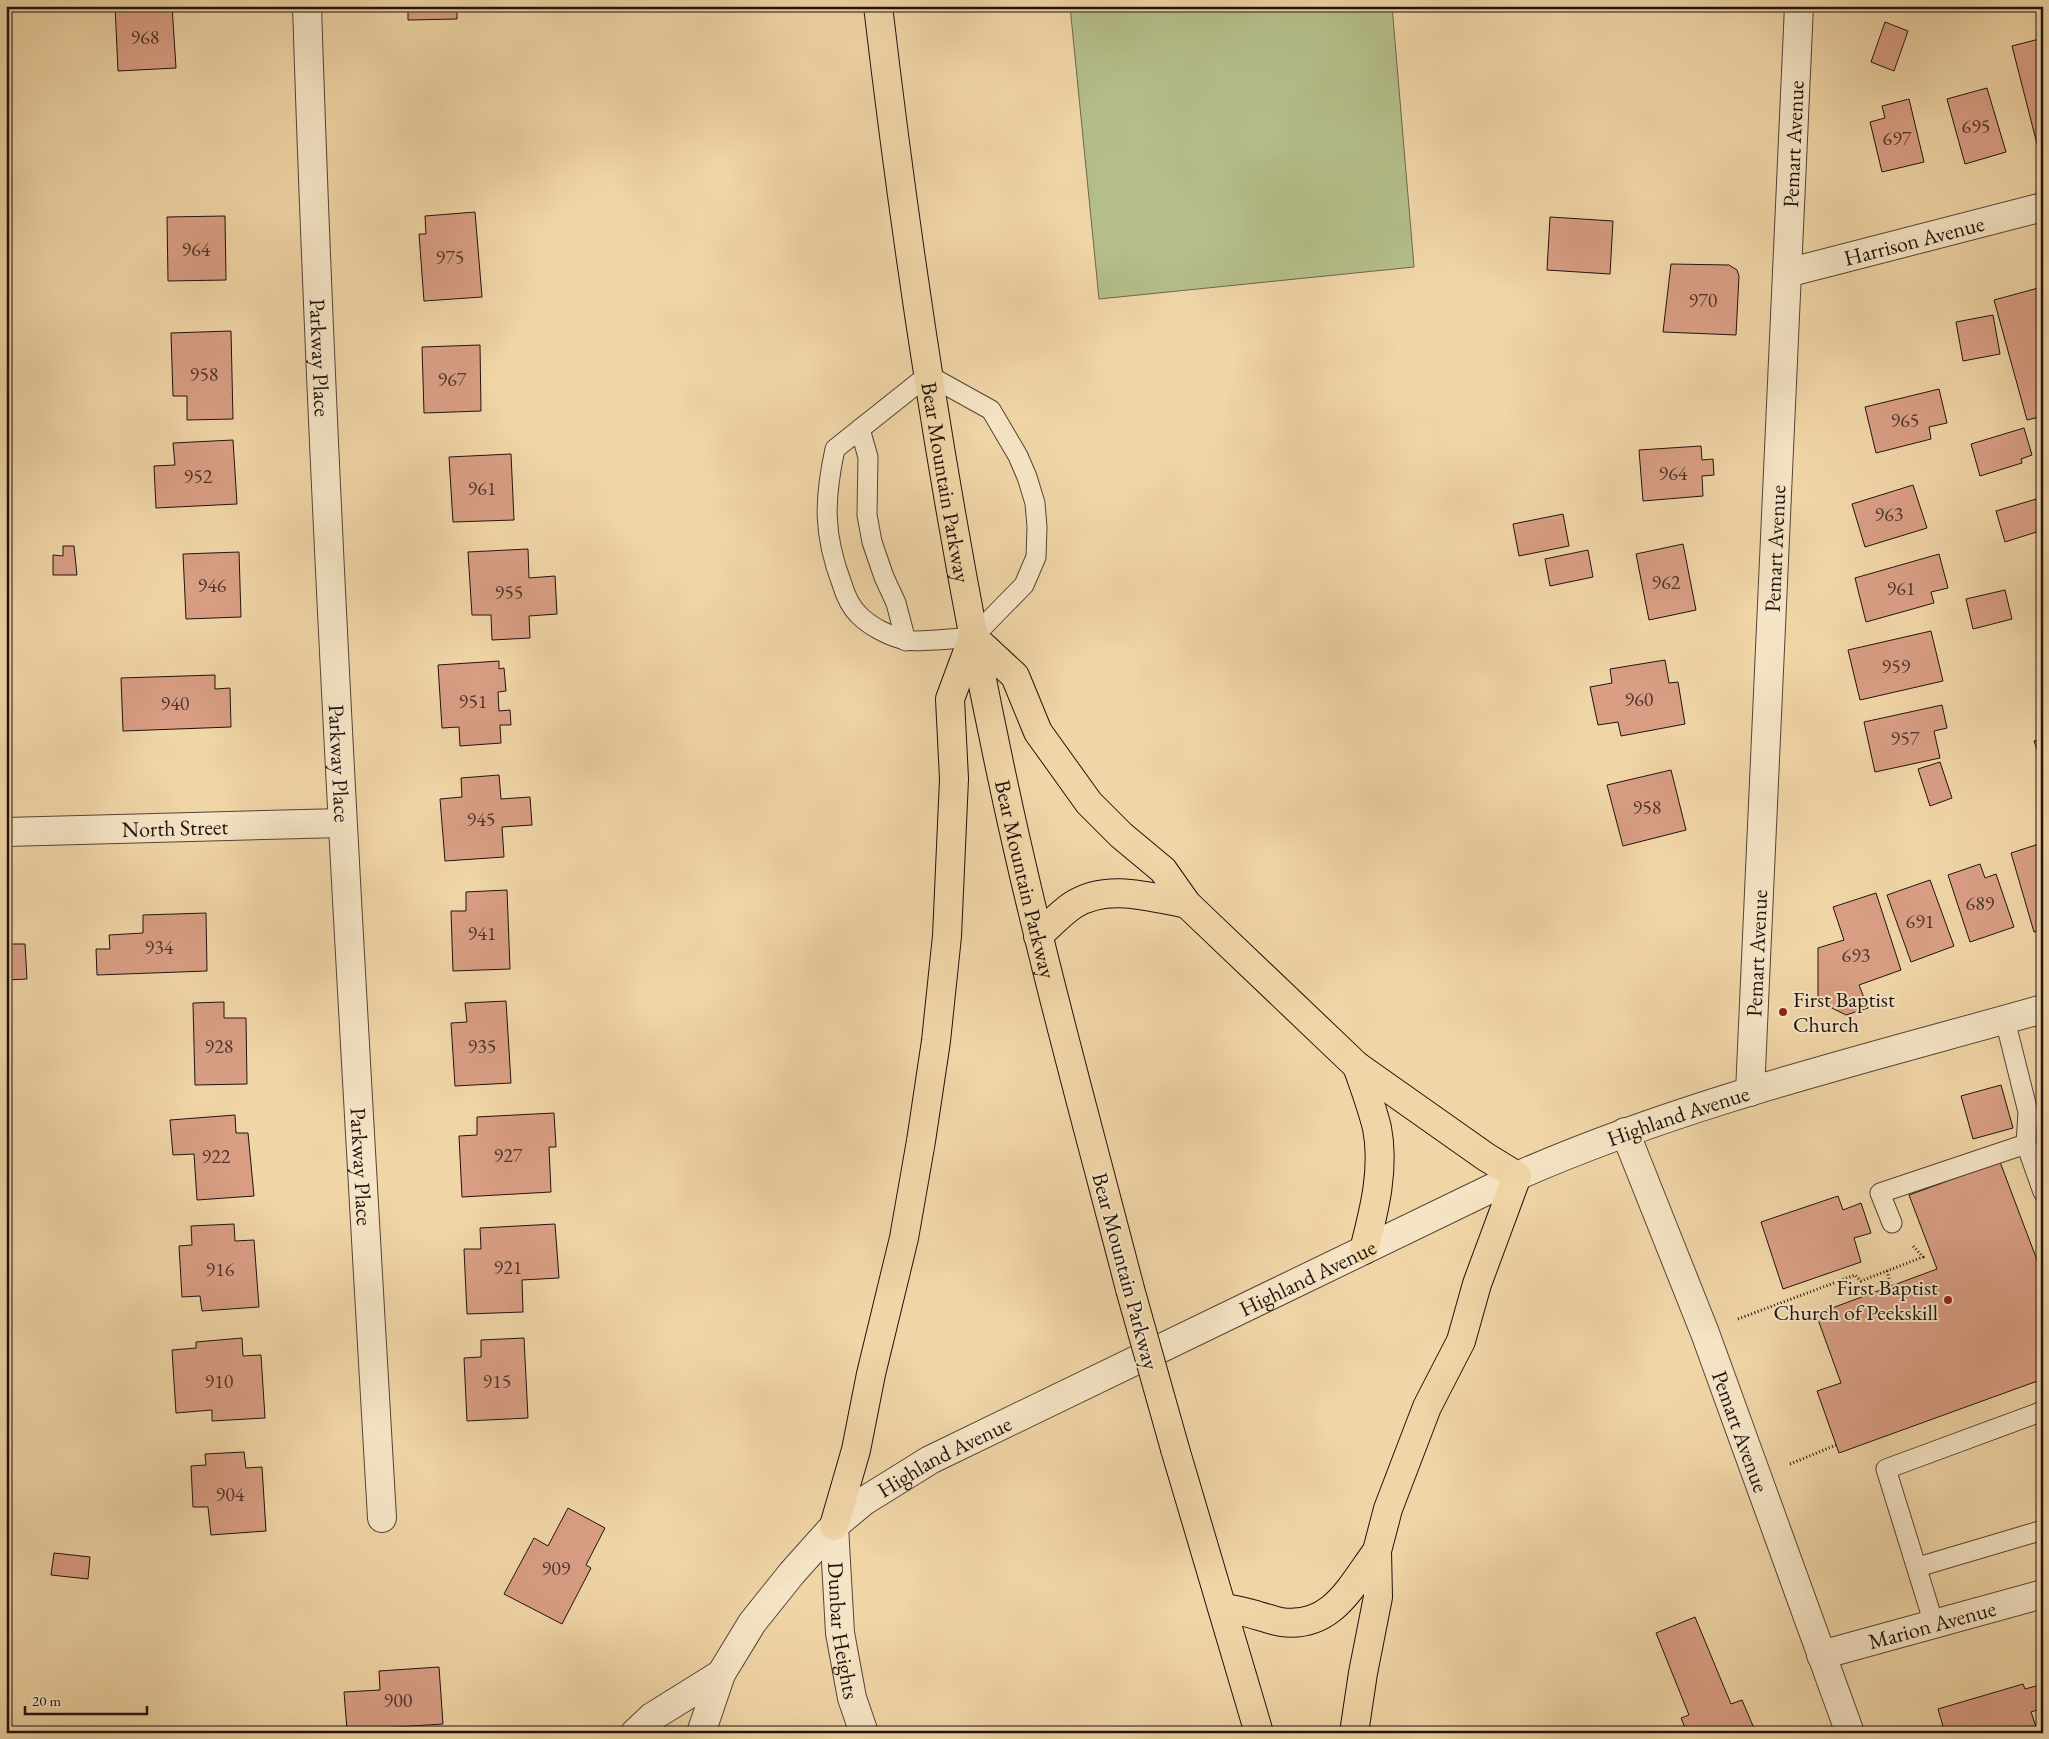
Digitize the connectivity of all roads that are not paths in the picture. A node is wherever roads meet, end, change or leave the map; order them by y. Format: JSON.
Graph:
{"nodes":[{"id":1,"x":307,"y":6,"type":"edge"},
{"id":2,"x":878,"y":6,"type":"edge"},
{"id":3,"x":1799,"y":6,"type":"edge"},
{"id":4,"x":2043,"y":207,"type":"edge"},
{"id":5,"x":1787,"y":273,"type":"junction"},
{"id":6,"x":928,"y":374,"type":"junction"},
{"id":7,"x":860,"y":429,"type":"junction"},
{"id":8,"x":973,"y":637,"type":"junction"},
{"id":9,"x":906,"y":641,"type":"junction"},
{"id":10,"x":342,"y":823,"type":"junction"},
{"id":11,"x":6,"y":832,"type":"edge"},
{"id":12,"x":1187,"y":904,"type":"junction"},
{"id":13,"x":1038,"y":936,"type":"junction"},
{"id":14,"x":2043,"y":1009,"type":"edge"},
{"id":15,"x":2005,"y":1020,"type":"junction"},
{"id":16,"x":1357,"y":1066,"type":"junction"},
{"id":17,"x":1750,"y":1092,"type":"junction"},
{"id":18,"x":1625,"y":1132,"type":"junction"},
{"id":19,"x":2026,"y":1144,"type":"junction"},
{"id":20,"x":1517,"y":1176,"type":"junction"},
{"id":21,"x":2043,"y":1192,"type":"edge"},
{"id":22,"x":1892,"y":1223,"type":"dead end"},
{"id":23,"x":1364,"y":1250,"type":"junction"},
{"id":24,"x":2043,"y":1411,"type":"edge"},
{"id":25,"x":382,"y":1518,"type":"dead end"},
{"id":26,"x":834,"y":1526,"type":"junction"},
{"id":27,"x":2043,"y":1530,"type":"edge"},
{"id":28,"x":1377,"y":1551,"type":"junction"},
{"id":29,"x":1918,"y":1567,"type":"junction"},
{"id":30,"x":2043,"y":1594,"type":"edge"},
{"id":31,"x":1222,"y":1607,"type":"junction"},
{"id":32,"x":1934,"y":1624,"type":"junction"},
{"id":33,"x":1821,"y":1654,"type":"junction"},
{"id":34,"x":721,"y":1674,"type":"junction"},
{"id":35,"x":635,"y":1733,"type":"edge"},
{"id":36,"x":701,"y":1733,"type":"edge"},
{"id":37,"x":864,"y":1733,"type":"edge"},
{"id":38,"x":1259,"y":1733,"type":"edge"},
{"id":39,"x":1354,"y":1733,"type":"edge"},
{"id":40,"x":1850,"y":1733,"type":"edge"}],
"edges":[{"from":1,"to":10,"type":"street","name":"Parkway Place"},
{"from":2,"to":6,"type":"highway","name":"Bear Mountain Parkway"},
{"from":3,"to":5,"type":"street","name":"Pemart Avenue"},
{"from":4,"to":5,"type":"street","name":"Harrison Avenue"},
{"from":5,"to":17,"type":"street","name":"Pemart Avenue"},
{"from":6,"to":7,"type":"lane"},
{"from":6,"to":8,"type":"highway","name":"Bear Mountain Parkway"},
{"from":6,"to":8,"type":"lane"},
{"from":7,"to":9,"type":"lane"},
{"from":7,"to":9,"type":"lane"},
{"from":8,"to":9,"type":"lane"},
{"from":8,"to":12,"type":"highway"},
{"from":8,"to":13,"type":"highway","name":"Bear Mountain Parkway"},
{"from":8,"to":26,"type":"highway"},
{"from":10,"to":11,"type":"street","name":"North Street"},
{"from":10,"to":25,"type":"street","name":"Parkway Place"},
{"from":12,"to":13,"type":"highway"},
{"from":12,"to":16,"type":"highway"},
{"from":13,"to":31,"type":"highway","name":"Bear Mountain Parkway","bridge":true},
{"from":14,"to":15,"type":"street","name":"Highland Avenue"},
{"from":15,"to":17,"type":"street","name":"Highland Avenue"},
{"from":15,"to":19,"type":"lane"},
{"from":16,"to":20,"type":"highway"},
{"from":16,"to":23,"type":"highway"},
{"from":17,"to":18,"type":"street","name":"Highland Avenue"},
{"from":18,"to":20,"type":"street","name":"Highland Avenue"},
{"from":18,"to":33,"type":"street","name":"Pemart Avenue"},
{"from":19,"to":21,"type":"lane"},
{"from":19,"to":22,"type":"lane"},
{"from":20,"to":23,"type":"street","name":"Highland Avenue"},
{"from":20,"to":28,"type":"highway"},
{"from":23,"to":26,"type":"street","name":"Highland Avenue"},
{"from":24,"to":29,"type":"lane"},
{"from":26,"to":34,"type":"street","name":"Highland Avenue"},
{"from":26,"to":37,"type":"street","name":"Dunbar Heights"},
{"from":27,"to":29,"type":"lane"},
{"from":28,"to":31,"type":"highway"},
{"from":28,"to":39,"type":"highway"},
{"from":29,"to":32,"type":"lane"},
{"from":30,"to":32,"type":"street","name":"Marion Avenue"},
{"from":31,"to":38,"type":"highway","name":"Bear Mountain Parkway"},
{"from":32,"to":33,"type":"street","name":"Marion Avenue"},
{"from":33,"to":40,"type":"street","name":"Pemart Avenue"},
{"from":34,"to":35,"type":"street"},
{"from":34,"to":36,"type":"street","name":"Highland Avenue"}]}
